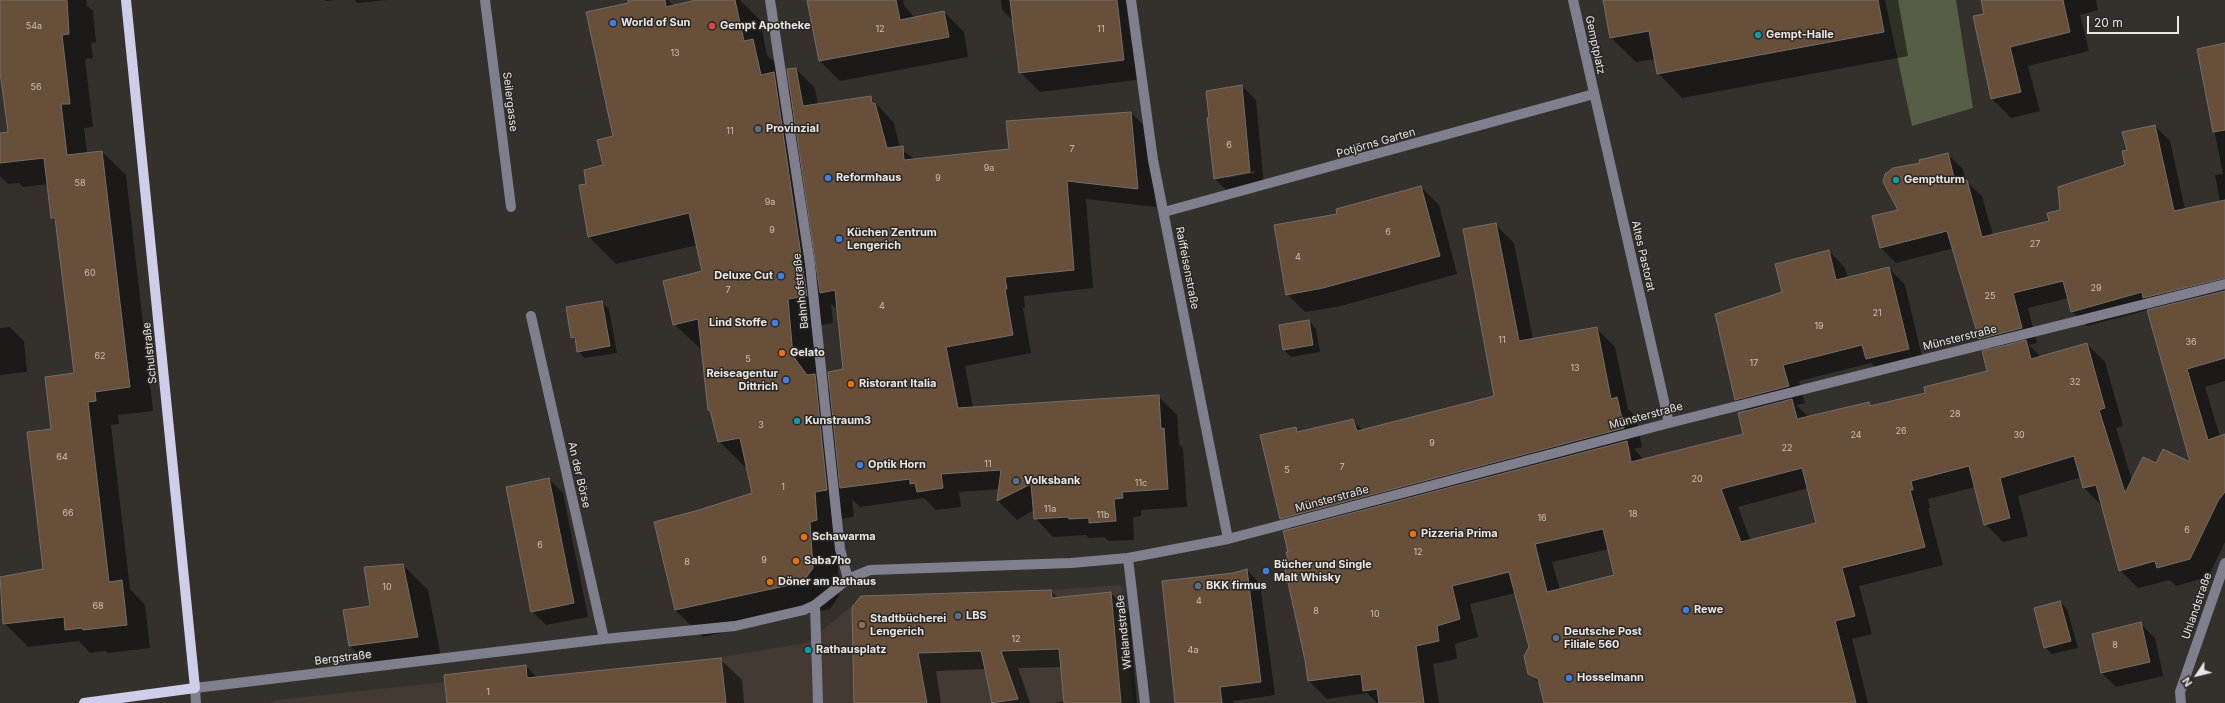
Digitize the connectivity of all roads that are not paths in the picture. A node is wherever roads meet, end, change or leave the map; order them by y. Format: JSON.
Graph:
{"nodes":[{"id":1,"x":126,"y":0,"type":"edge"},
{"id":2,"x":485,"y":0,"type":"edge"},
{"id":3,"x":770,"y":0,"type":"edge"},
{"id":4,"x":1130,"y":0,"type":"edge"},
{"id":5,"x":1573,"y":0,"type":"edge"},
{"id":6,"x":1594,"y":94,"type":"junction"},
{"id":7,"x":511,"y":206,"type":"dead end"},
{"id":8,"x":1164,"y":212,"type":"junction"},
{"id":9,"x":2225,"y":284,"type":"edge"},
{"id":10,"x":531,"y":316,"type":"dead end"},
{"id":11,"x":1669,"y":422,"type":"junction"},
{"id":12,"x":1228,"y":538,"type":"junction"},
{"id":13,"x":1128,"y":558,"type":"junction"},
{"id":14,"x":2225,"y":563,"type":"edge"},
{"id":15,"x":848,"y":579,"type":"junction"},
{"id":16,"x":815,"y":605,"type":"junction"},
{"id":17,"x":604,"y":639,"type":"junction"},
{"id":18,"x":195,"y":688,"type":"junction"},
{"id":19,"x":84,"y":703,"type":"edge"},
{"id":20,"x":196,"y":703,"type":"edge"},
{"id":21,"x":818,"y":703,"type":"edge"},
{"id":22,"x":1144,"y":703,"type":"edge"},
{"id":23,"x":2180,"y":703,"type":"edge"}],
"edges":[{"from":1,"to":18,"type":"main road","name":"Schulstraße"},
{"from":2,"to":7,"type":"street","name":"Seilergasse"},
{"from":3,"to":15,"type":"street","name":"Bahnhofstraße"},
{"from":4,"to":8,"type":"street","name":"Raiffeisenstraße"},
{"from":5,"to":6,"type":"street","name":"Gemptplatz"},
{"from":6,"to":8,"type":"street","name":"Potjörns Garten"},
{"from":6,"to":11,"type":"street","name":"Altes Pastorat"},
{"from":8,"to":12,"type":"street","name":"Raiffeisenstraße"},
{"from":9,"to":11,"type":"street","name":"Münsterstraße"},
{"from":10,"to":17,"type":"street","name":"An der Börse"},
{"from":11,"to":12,"type":"street","name":"Münsterstraße"},
{"from":12,"to":13,"type":"street","name":"Münsterstraße"},
{"from":13,"to":15,"type":"street","name":"Münsterstraße"},
{"from":13,"to":22,"type":"street","name":"Wielandstraße"},
{"from":14,"to":23,"type":"street","name":"Uhlandstraße"},
{"from":15,"to":16,"type":"street"},
{"from":16,"to":17,"type":"street"},
{"from":16,"to":21,"type":"street"},
{"from":17,"to":18,"type":"street","name":"Bergstraße"},
{"from":18,"to":19,"type":"main road","name":"Bergstraße"},
{"from":18,"to":20,"type":"street","name":"Schulstraße"}]}
